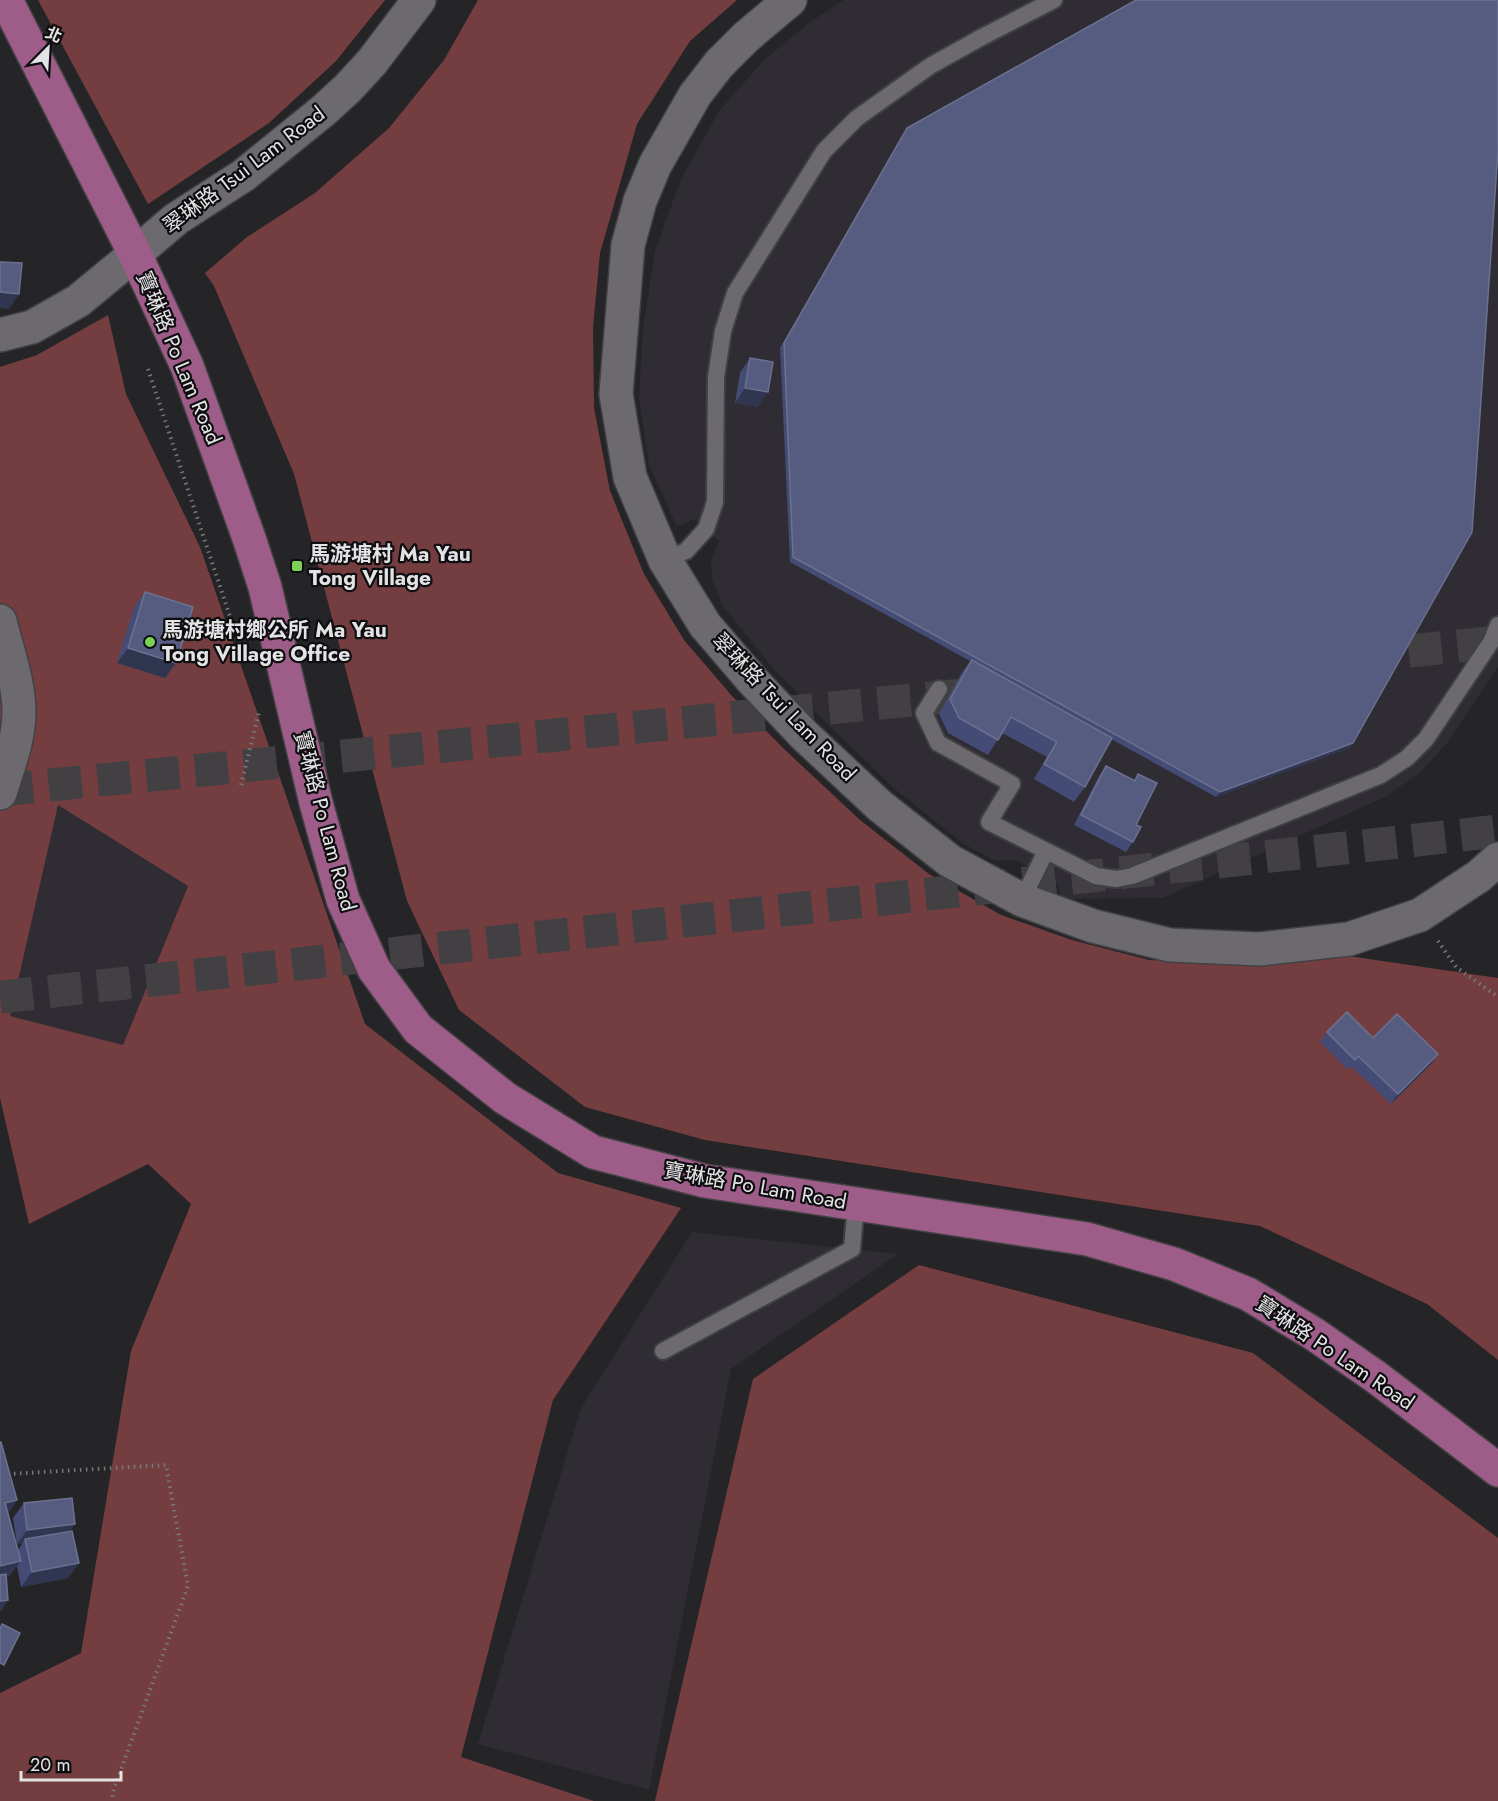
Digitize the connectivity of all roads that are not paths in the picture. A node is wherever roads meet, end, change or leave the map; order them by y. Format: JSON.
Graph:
{"nodes":[{"id":1,"x":6,"y":0,"type":"edge"},
{"id":2,"x":419,"y":0,"type":"edge"},
{"id":3,"x":790,"y":0,"type":"edge"},
{"id":4,"x":1054,"y":0,"type":"edge"},
{"id":5,"x":135,"y":254,"type":"junction"},
{"id":6,"x":0,"y":335,"type":"edge"},
{"id":7,"x":665,"y":560,"type":"junction"},
{"id":8,"x":0,"y":621,"type":"edge"},
{"id":9,"x":1498,"y":625,"type":"edge"},
{"id":10,"x":939,"y":689,"type":"dead end"},
{"id":11,"x":0,"y":793,"type":"edge"},
{"id":12,"x":1046,"y":851,"type":"junction"},
{"id":13,"x":1498,"y":859,"type":"edge"},
{"id":14,"x":1022,"y":900,"type":"junction"},
{"id":15,"x":856,"y":1204,"type":"junction"},
{"id":16,"x":663,"y":1351,"type":"dead end"},
{"id":17,"x":1498,"y":1470,"type":"edge"}],
"edges":[{"from":1,"to":5,"type":"main road","name":"寶琳路 Po Lam Road"},
{"from":2,"to":5,"type":"street","name":"翠琳路 Tsui Lam Road"},
{"from":3,"to":7,"type":"street","name":"翠琳路 Tsui Lam Road"},
{"from":4,"to":7,"type":"lane"},
{"from":5,"to":6,"type":"street","name":"翠琳路 Tsui Lam Road"},
{"from":5,"to":15,"type":"main road","name":"寶琳路 Po Lam Road"},
{"from":7,"to":14,"type":"street","name":"翠琳路 Tsui Lam Road"},
{"from":8,"to":11,"type":"street"},
{"from":9,"to":12,"type":"lane"},
{"from":10,"to":12,"type":"lane"},
{"from":12,"to":14,"type":"lane"},
{"from":13,"to":14,"type":"street","name":"翠琳路 Tsui Lam Road"},
{"from":15,"to":16,"type":"lane"},
{"from":15,"to":17,"type":"main road","name":"寶琳路 Po Lam Road"}]}
